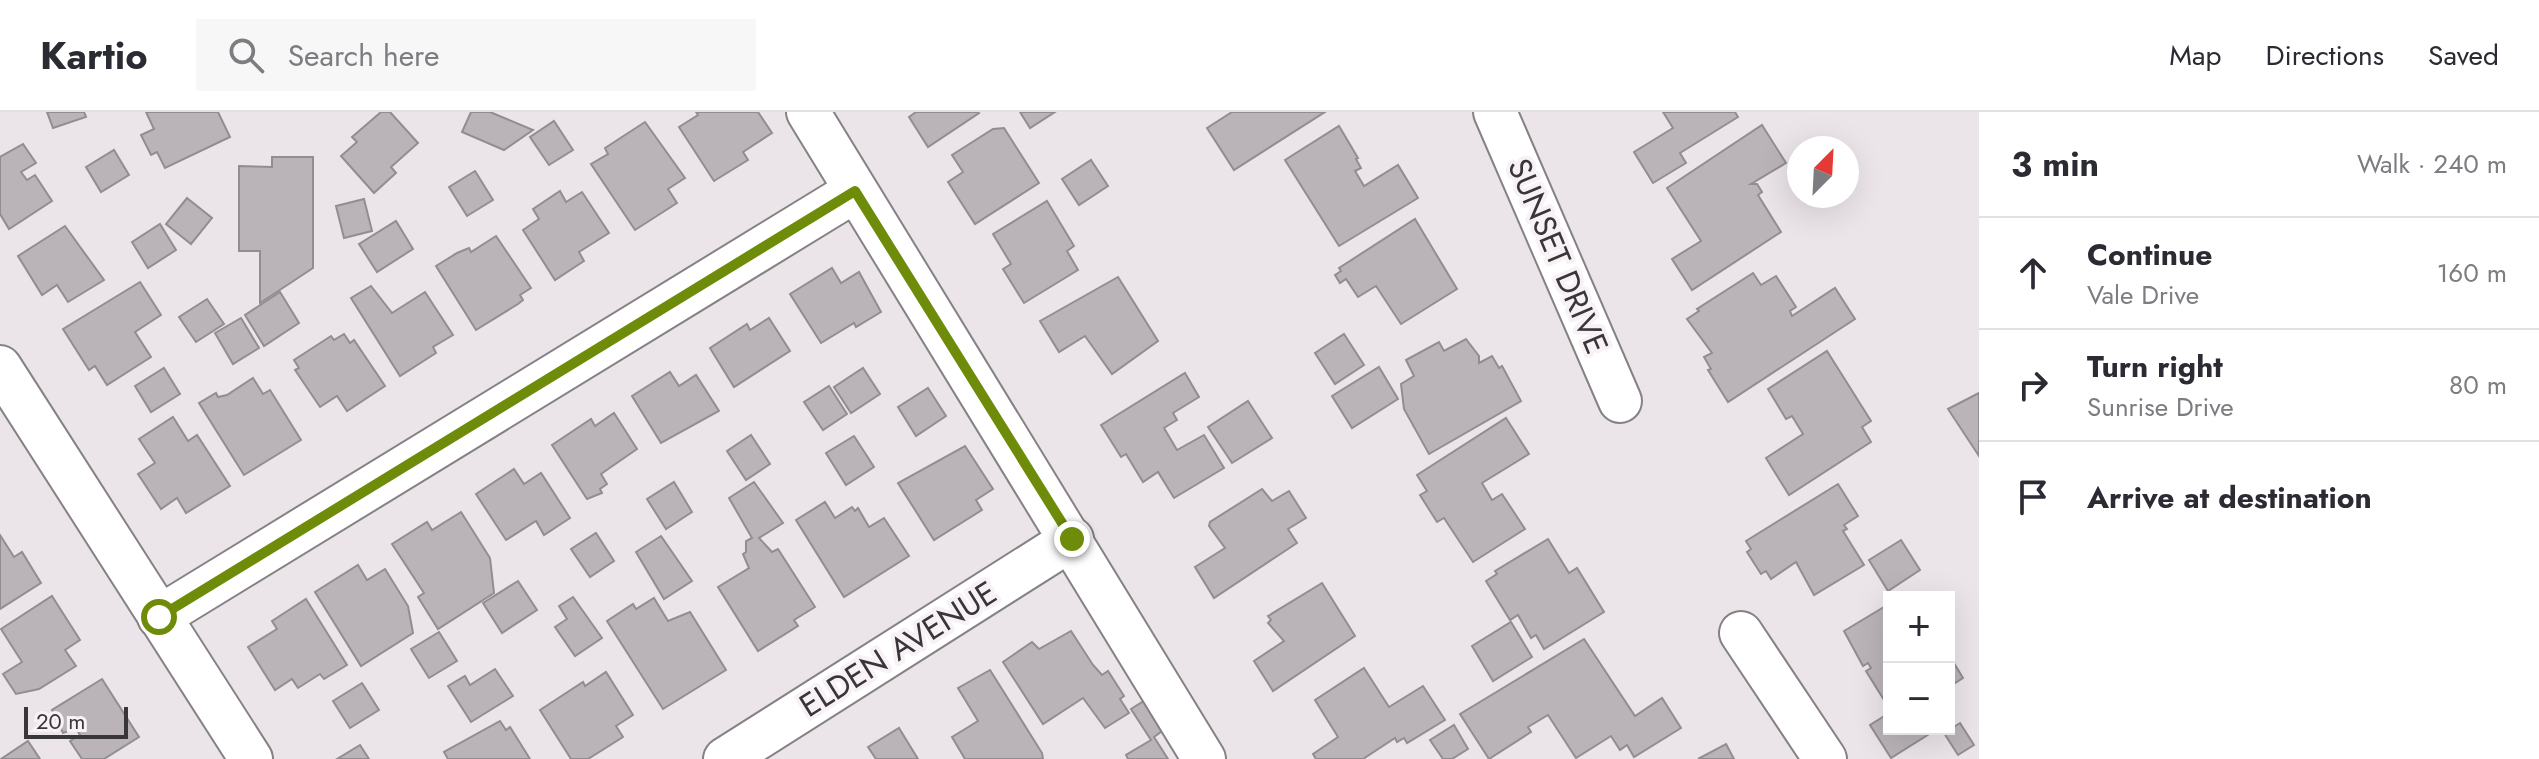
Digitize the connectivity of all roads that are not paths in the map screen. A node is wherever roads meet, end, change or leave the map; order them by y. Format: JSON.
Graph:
{"nodes":[{"id":1,"x":808,"y":112,"type":"edge"},
{"id":2,"x":1495,"y":112,"type":"edge"},
{"id":3,"x":855,"y":191,"type":"junction"},
{"id":4,"x":0,"y":367,"type":"edge"},
{"id":5,"x":1620,"y":401,"type":"dead end"},
{"id":6,"x":1072,"y":539,"type":"junction"},
{"id":7,"x":159,"y":617,"type":"junction"},
{"id":8,"x":1741,"y":633,"type":"dead end"},
{"id":9,"x":251,"y":759,"type":"edge"},
{"id":10,"x":725,"y":759,"type":"edge"},
{"id":11,"x":1204,"y":759,"type":"edge"},
{"id":12,"x":1825,"y":759,"type":"edge"}],
"edges":[{"from":1,"to":3,"type":"street"},
{"from":2,"to":5,"type":"street","name":"SUNSET DRIVE"},
{"from":3,"to":6,"type":"street"},
{"from":3,"to":7,"type":"street"},
{"from":4,"to":7,"type":"street"},
{"from":6,"to":10,"type":"street","name":"ELDEN AVENUE"},
{"from":6,"to":11,"type":"street"},
{"from":7,"to":9,"type":"street"},
{"from":8,"to":12,"type":"street"}]}
